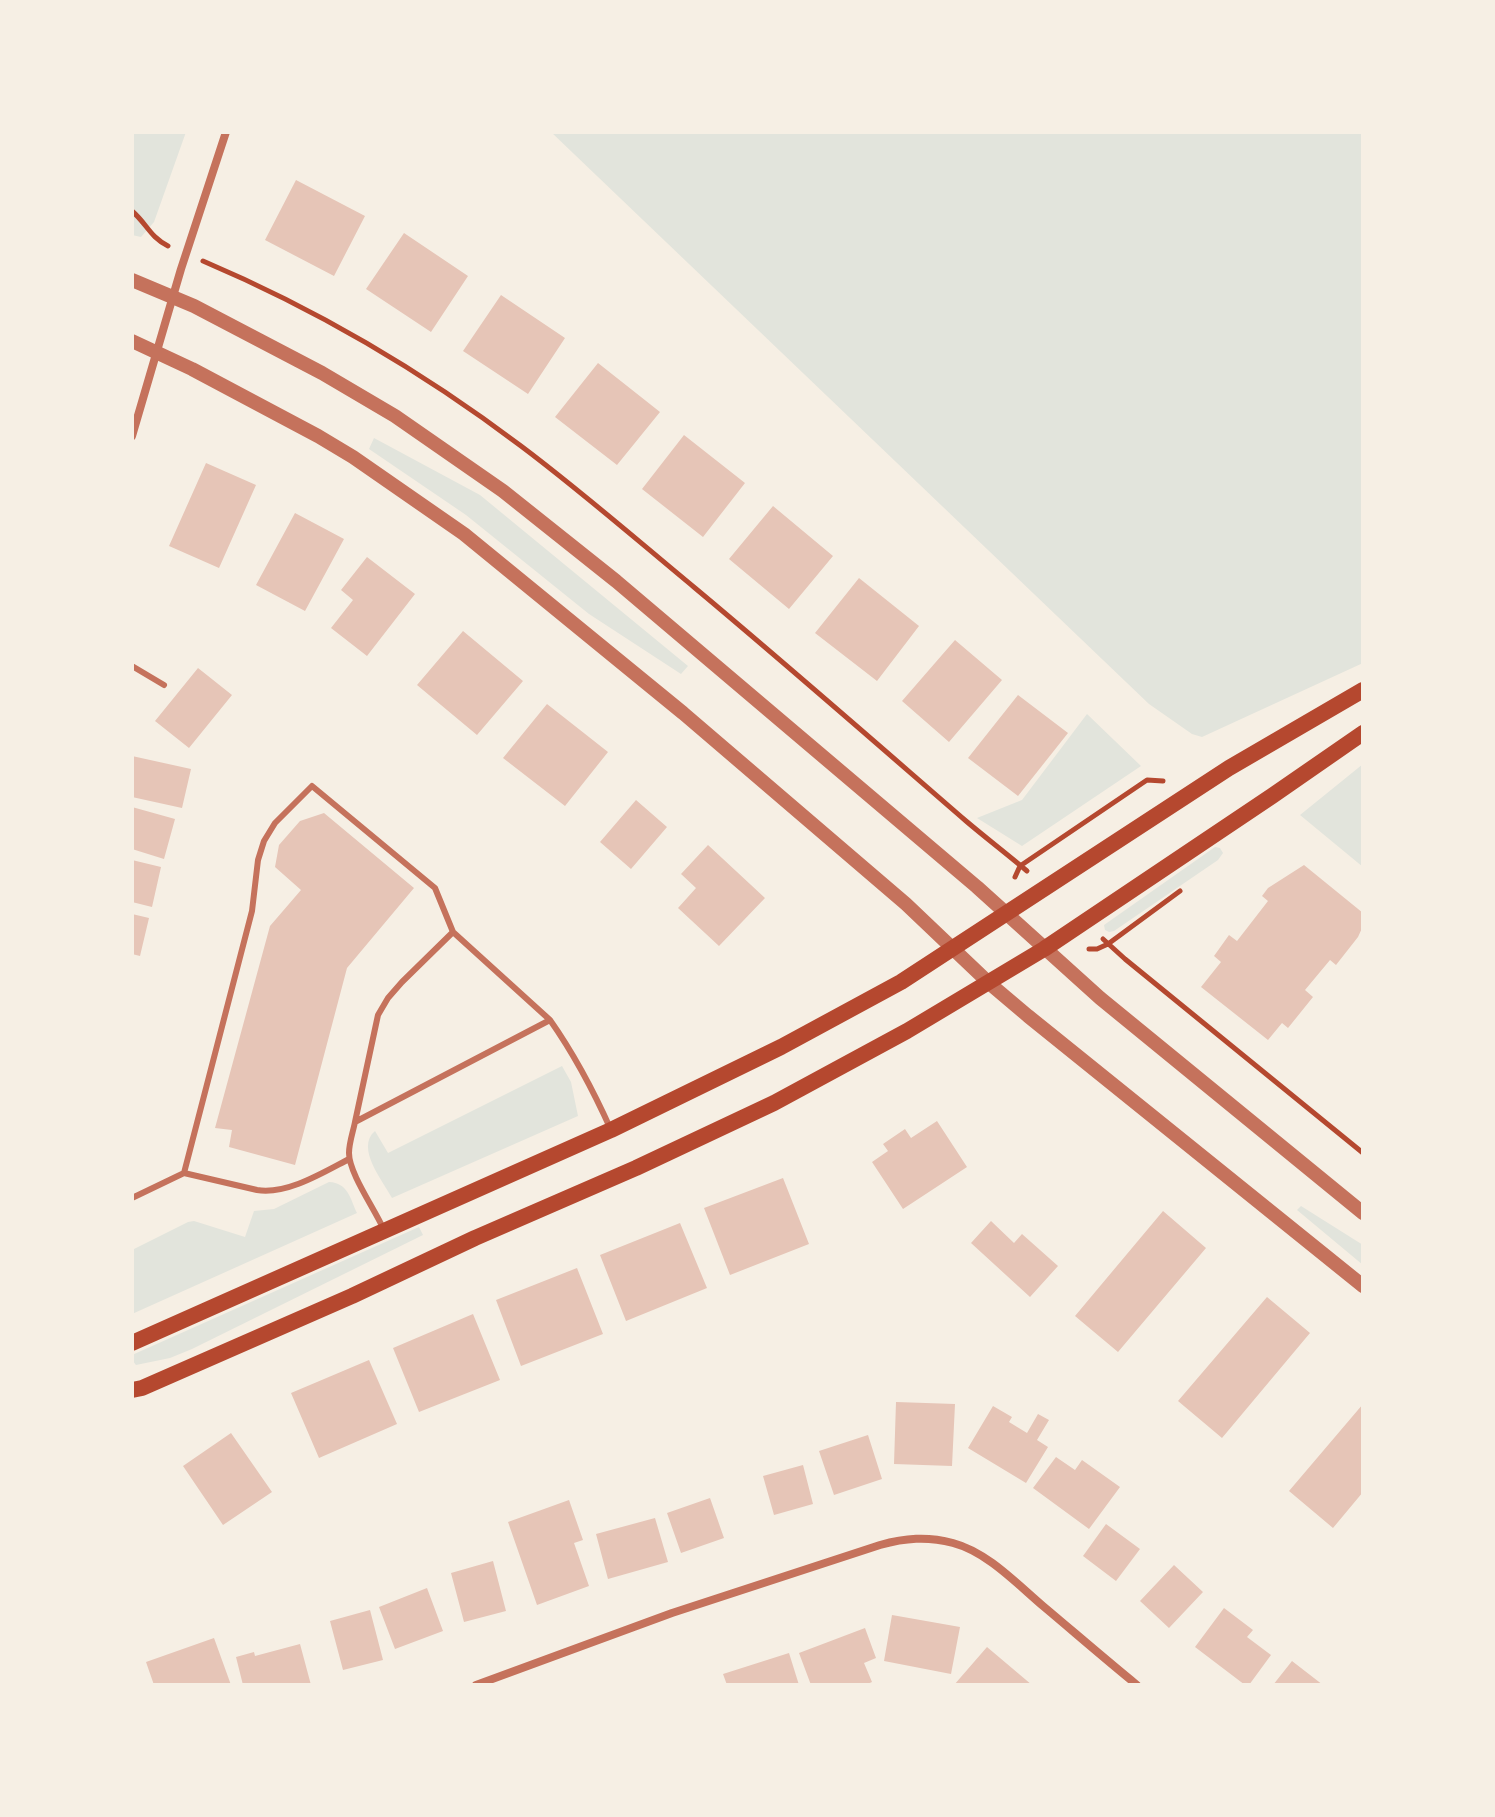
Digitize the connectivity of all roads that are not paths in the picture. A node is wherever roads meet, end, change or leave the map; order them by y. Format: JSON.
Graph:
{"nodes":[{"id":1,"x":226,"y":132,"type":"edge"},
{"id":2,"x":132,"y":280,"type":"edge"},
{"id":3,"x":174,"y":297,"type":"junction"},
{"id":4,"x":132,"y":341,"type":"edge"},
{"id":5,"x":158,"y":352,"type":"junction"},
{"id":6,"x":132,"y":436,"type":"edge"},
{"id":7,"x":132,"y":666,"type":"edge"},
{"id":8,"x":164,"y":685,"type":"dead end"},
{"id":9,"x":1363,"y":690,"type":"edge"},
{"id":10,"x":1363,"y":733,"type":"edge"},
{"id":11,"x":1005,"y":913,"type":"junction"},
{"id":12,"x":453,"y":932,"type":"junction"},
{"id":13,"x":952,"y":948,"type":"junction"},
{"id":14,"x":1044,"y":949,"type":"junction"},
{"id":15,"x":989,"y":983,"type":"junction"},
{"id":16,"x":550,"y":1020,"type":"junction"},
{"id":17,"x":355,"y":1122,"type":"junction"},
{"id":18,"x":611,"y":1130,"type":"junction"},
{"id":19,"x":349,"y":1159,"type":"junction"},
{"id":20,"x":184,"y":1173,"type":"junction"},
{"id":21,"x":132,"y":1198,"type":"edge"},
{"id":22,"x":1363,"y":1213,"type":"edge"},
{"id":23,"x":385,"y":1230,"type":"junction"},
{"id":24,"x":1363,"y":1286,"type":"edge"},
{"id":25,"x":132,"y":1343,"type":"edge"},
{"id":26,"x":132,"y":1390,"type":"edge"},
{"id":27,"x":476,"y":1685,"type":"edge"},
{"id":28,"x":1137,"y":1685,"type":"edge"}],
"edges":[{"from":1,"to":3,"type":"street"},
{"from":2,"to":3,"type":"street"},
{"from":3,"to":5,"type":"street"},
{"from":3,"to":11,"type":"street"},
{"from":4,"to":5,"type":"street"},
{"from":5,"to":6,"type":"street"},
{"from":5,"to":13,"type":"street"},
{"from":7,"to":8,"type":"lane"},
{"from":9,"to":11,"type":"main road"},
{"from":10,"to":14,"type":"main road"},
{"from":11,"to":13,"type":"main road"},
{"from":11,"to":14,"type":"street"},
{"from":12,"to":16,"type":"lane"},
{"from":12,"to":17,"type":"lane"},
{"from":12,"to":20,"type":"lane"},
{"from":13,"to":15,"type":"street"},
{"from":13,"to":18,"type":"main road"},
{"from":14,"to":15,"type":"main road"},
{"from":14,"to":22,"type":"street"},
{"from":15,"to":24,"type":"street"},
{"from":15,"to":26,"type":"main road"},
{"from":16,"to":17,"type":"lane"},
{"from":16,"to":18,"type":"lane"},
{"from":17,"to":19,"type":"lane"},
{"from":18,"to":23,"type":"main road"},
{"from":19,"to":20,"type":"lane"},
{"from":19,"to":23,"type":"lane"},
{"from":20,"to":21,"type":"lane"},
{"from":23,"to":25,"type":"main road"},
{"from":27,"to":28,"type":"street"}]}
